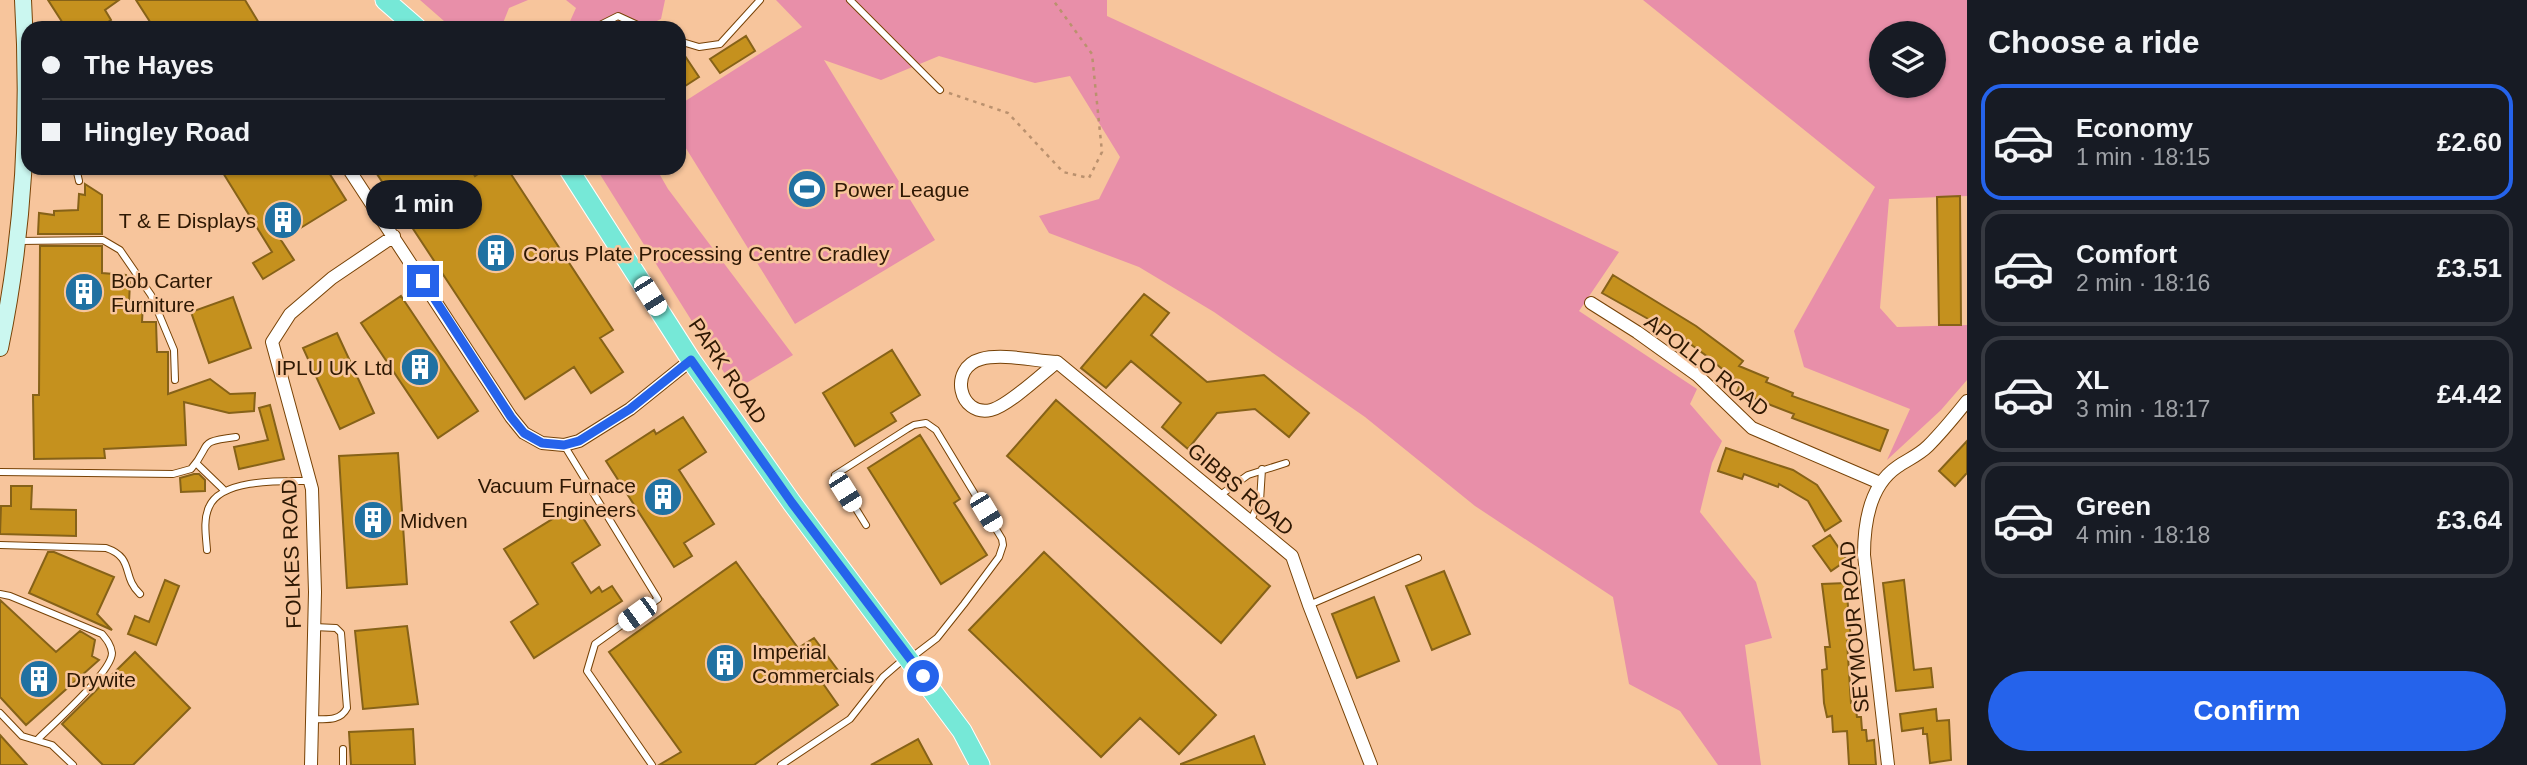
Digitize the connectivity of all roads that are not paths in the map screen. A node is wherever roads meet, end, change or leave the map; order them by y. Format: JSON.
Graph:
{"nodes":[{"id":1,"x":23,"y":0,"type":"edge"},
{"id":2,"x":385,"y":0,"type":"edge"},
{"id":3,"x":760,"y":0,"type":"edge"},
{"id":4,"x":850,"y":0,"type":"edge"},
{"id":5,"x":24,"y":21,"type":"edge"},
{"id":6,"x":409,"y":21,"type":"edge"},
{"id":7,"x":608,"y":21,"type":"edge"},
{"id":8,"x":629,"y":21,"type":"edge"},
{"id":9,"x":686,"y":43,"type":"edge"},
{"id":10,"x":940,"y":90,"type":"road end"},
{"id":11,"x":24,"y":175,"type":"edge"},
{"id":12,"x":78,"y":175,"type":"edge"},
{"id":13,"x":353,"y":175,"type":"edge"},
{"id":14,"x":572,"y":175,"type":"edge"},
{"id":15,"x":79,"y":181,"type":"dead end"},
{"id":16,"x":394,"y":236,"type":"junction"},
{"id":17,"x":17,"y":241,"type":"junction"},
{"id":18,"x":1591,"y":303,"type":"dead end"},
{"id":19,"x":0,"y":348,"type":"edge"},
{"id":20,"x":691,"y":360,"type":"junction"},
{"id":21,"x":1057,"y":362,"type":"junction"},
{"id":22,"x":175,"y":380,"type":"dead end"},
{"id":23,"x":1967,"y":401,"type":"edge"},
{"id":24,"x":236,"y":437,"type":"dead end"},
{"id":25,"x":564,"y":445,"type":"junction"},
{"id":26,"x":196,"y":463,"type":"junction"},
{"id":27,"x":1286,"y":463,"type":"dead end"},
{"id":28,"x":1262,"y":469,"type":"junction"},
{"id":29,"x":0,"y":472,"type":"edge"},
{"id":30,"x":310,"y":481,"type":"junction"},
{"id":31,"x":1880,"y":483,"type":"junction"},
{"id":32,"x":225,"y":491,"type":"junction"},
{"id":33,"x":1219,"y":496,"type":"junction"},
{"id":34,"x":1250,"y":522,"type":"junction"},
{"id":35,"x":866,"y":525,"type":"dead end"},
{"id":36,"x":0,"y":545,"type":"edge"},
{"id":37,"x":207,"y":550,"type":"dead end"},
{"id":38,"x":1418,"y":558,"type":"dead end"},
{"id":39,"x":0,"y":594,"type":"edge"},
{"id":40,"x":140,"y":594,"type":"dead end"},
{"id":41,"x":1308,"y":605,"type":"junction"},
{"id":42,"x":314,"y":627,"type":"junction"},
{"id":43,"x":909,"y":657,"type":"junction"},
{"id":44,"x":0,"y":713,"type":"edge"},
{"id":45,"x":312,"y":719,"type":"junction"},
{"id":46,"x":38,"y":739,"type":"junction"},
{"id":47,"x":343,"y":749,"type":"dead end"},
{"id":48,"x":73,"y":765,"type":"edge"},
{"id":49,"x":310,"y":765,"type":"edge"},
{"id":50,"x":343,"y":765,"type":"edge"},
{"id":51,"x":652,"y":765,"type":"edge"},
{"id":52,"x":781,"y":765,"type":"edge"},
{"id":53,"x":980,"y":765,"type":"edge"},
{"id":54,"x":1371,"y":765,"type":"edge"},
{"id":55,"x":1888,"y":765,"type":"edge"}],
"edges":[{"from":1,"to":5,"type":"main road"},
{"from":2,"to":6,"type":"highway"},
{"from":3,"to":9,"type":"lane"},
{"from":4,"to":10,"type":"lane"},
{"from":7,"to":8,"type":"lane"},
{"from":11,"to":17,"type":"main road"},
{"from":12,"to":15,"type":"lane"},
{"from":13,"to":16,"type":"street"},
{"from":14,"to":20,"type":"highway","name":"PARK ROAD"},
{"from":16,"to":25,"type":"street"},
{"from":16,"to":30,"type":"street","name":"FOLKES ROAD"},
{"from":17,"to":19,"type":"main road"},
{"from":17,"to":22,"type":"lane"},
{"from":18,"to":31,"type":"street","name":"APOLLO ROAD"},
{"from":20,"to":25,"type":"street"},
{"from":20,"to":43,"type":"highway","name":"PARK ROAD"},
{"from":21,"to":21,"type":"street"},
{"from":21,"to":33,"type":"street","name":"GIBBS ROAD"},
{"from":23,"to":31,"type":"street","name":"SEYMOUR ROAD"},
{"from":24,"to":26,"type":"lane"},
{"from":25,"to":51,"type":"lane"},
{"from":26,"to":29,"type":"lane"},
{"from":26,"to":32,"type":"lane"},
{"from":27,"to":28,"type":"lane"},
{"from":28,"to":33,"type":"lane"},
{"from":28,"to":34,"type":"lane"},
{"from":30,"to":32,"type":"lane"},
{"from":30,"to":42,"type":"street","name":"FOLKES ROAD"},
{"from":31,"to":55,"type":"street","name":"SEYMOUR ROAD"},
{"from":32,"to":37,"type":"lane"},
{"from":33,"to":34,"type":"street","name":"GIBBS ROAD"},
{"from":34,"to":41,"type":"street","name":"GIBBS ROAD"},
{"from":35,"to":43,"type":"lane"},
{"from":36,"to":40,"type":"lane"},
{"from":38,"to":41,"type":"lane"},
{"from":39,"to":46,"type":"lane"},
{"from":41,"to":54,"type":"street","name":"GIBBS ROAD"},
{"from":42,"to":45,"type":"street","name":"FOLKES ROAD"},
{"from":42,"to":45,"type":"lane"},
{"from":43,"to":52,"type":"lane"},
{"from":43,"to":53,"type":"highway","name":"PARK ROAD"},
{"from":44,"to":46,"type":"lane"},
{"from":45,"to":49,"type":"street","name":"FOLKES ROAD"},
{"from":46,"to":48,"type":"lane"},
{"from":47,"to":50,"type":"lane"}]}
